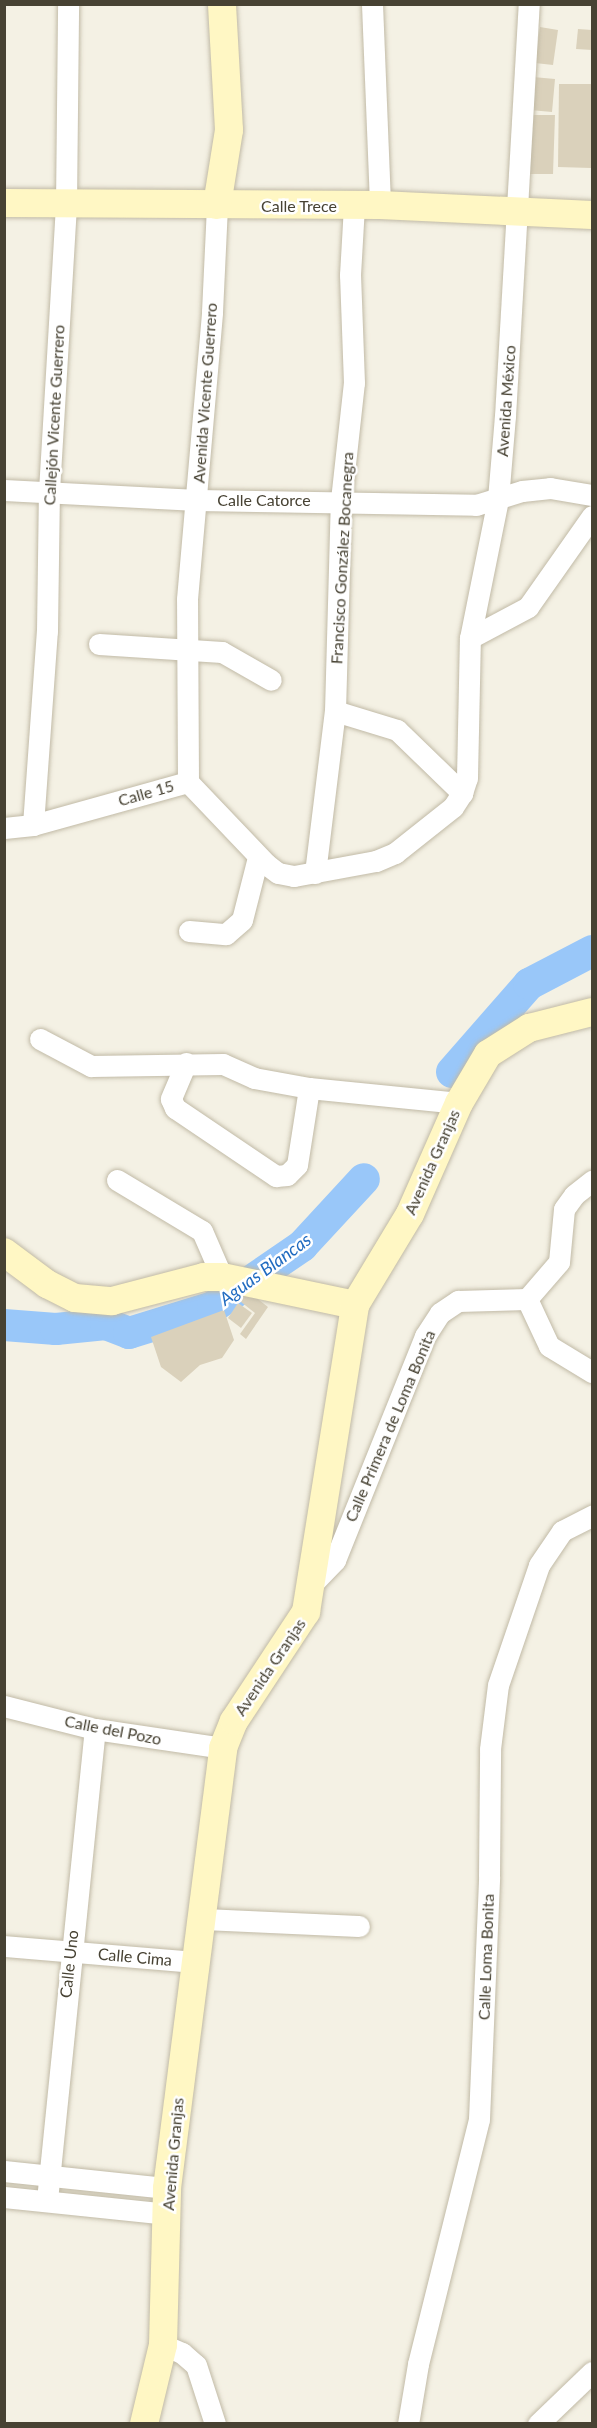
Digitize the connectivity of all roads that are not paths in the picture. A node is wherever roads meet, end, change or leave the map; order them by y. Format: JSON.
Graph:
{"nodes":[{"id":1,"x":68,"y":4,"type":"edge"},
{"id":2,"x":222,"y":4,"type":"edge"},
{"id":3,"x":372,"y":4,"type":"edge"},
{"id":4,"x":529,"y":4,"type":"edge"},
{"id":5,"x":4,"y":203,"type":"edge"},
{"id":6,"x":66,"y":205,"type":"junction"},
{"id":7,"x":217,"y":205,"type":"junction"},
{"id":8,"x":367,"y":205,"type":"junction"},
{"id":9,"x":519,"y":209,"type":"junction"},
{"id":10,"x":592,"y":214,"type":"edge"},
{"id":11,"x":4,"y":490,"type":"edge"},
{"id":12,"x":49,"y":491,"type":"junction"},
{"id":13,"x":592,"y":495,"type":"edge"},
{"id":14,"x":498,"y":499,"type":"junction"},
{"id":15,"x":197,"y":500,"type":"junction"},
{"id":16,"x":341,"y":500,"type":"junction"},
{"id":17,"x":592,"y":516,"type":"edge"},
{"id":18,"x":470,"y":638,"type":"junction"},
{"id":19,"x":99,"y":644,"type":"dead end"},
{"id":20,"x":185,"y":647,"type":"junction"},
{"id":21,"x":271,"y":680,"type":"dead end"},
{"id":22,"x":335,"y":711,"type":"junction"},
{"id":23,"x":189,"y":782,"type":"junction"},
{"id":24,"x":462,"y":794,"type":"junction"},
{"id":25,"x":33,"y":825,"type":"junction"},
{"id":26,"x":4,"y":828,"type":"edge"},
{"id":27,"x":258,"y":857,"type":"junction"},
{"id":28,"x":315,"y":873,"type":"junction"},
{"id":29,"x":189,"y":931,"type":"dead end"},
{"id":30,"x":592,"y":1012,"type":"edge"},
{"id":31,"x":40,"y":1039,"type":"dead end"},
{"id":32,"x":186,"y":1063,"type":"junction"},
{"id":33,"x":309,"y":1088,"type":"junction"},
{"id":34,"x":459,"y":1103,"type":"junction"},
{"id":35,"x":117,"y":1180,"type":"dead end"},
{"id":36,"x":592,"y":1181,"type":"edge"},
{"id":37,"x":4,"y":1252,"type":"edge"},
{"id":38,"x":222,"y":1277,"type":"junction"},
{"id":39,"x":527,"y":1299,"type":"junction"},
{"id":40,"x":355,"y":1305,"type":"junction"},
{"id":41,"x":592,"y":1372,"type":"edge"},
{"id":42,"x":592,"y":1516,"type":"edge"},
{"id":43,"x":313,"y":1582,"type":"junction"},
{"id":44,"x":4,"y":1706,"type":"edge"},
{"id":45,"x":95,"y":1729,"type":"junction"},
{"id":46,"x":223,"y":1748,"type":"junction"},
{"id":47,"x":203,"y":1919,"type":"junction"},
{"id":48,"x":359,"y":1926,"type":"dead end"},
{"id":49,"x":4,"y":1946,"type":"edge"},
{"id":50,"x":70,"y":1951,"type":"junction"},
{"id":51,"x":194,"y":1962,"type":"junction"},
{"id":52,"x":4,"y":2171,"type":"edge"},
{"id":53,"x":49,"y":2175,"type":"junction"},
{"id":54,"x":4,"y":2197,"type":"edge"},
{"id":55,"x":47,"y":2200,"type":"junction"},
{"id":56,"x":168,"y":2201,"type":"junction"},
{"id":57,"x":163,"y":2345,"type":"junction"},
{"id":58,"x":592,"y":2372,"type":"edge"},
{"id":59,"x":144,"y":2424,"type":"edge"},
{"id":60,"x":215,"y":2424,"type":"edge"},
{"id":61,"x":408,"y":2424,"type":"edge"},
{"id":62,"x":538,"y":2424,"type":"edge"}],
"edges":[{"from":1,"to":6,"type":"street","name":"Callejón Vicente Guerrero"},
{"from":2,"to":7,"type":"main road","name":"Avenida Vicente Guerrero"},
{"from":3,"to":8,"type":"street","name":"Francisco González Bocanegra"},
{"from":4,"to":9,"type":"street","name":"Avenida México"},
{"from":5,"to":6,"type":"main road","name":"Calle Trece"},
{"from":6,"to":7,"type":"main road","name":"Calle Trece"},
{"from":6,"to":12,"type":"street","name":"Callejón Vicente Guerrero"},
{"from":7,"to":8,"type":"main road","name":"Calle Trece"},
{"from":7,"to":15,"type":"street","name":"Avenida Vicente Guerrero"},
{"from":8,"to":9,"type":"main road","name":"Calle Trece"},
{"from":8,"to":16,"type":"street","name":"Francisco González Bocanegra"},
{"from":9,"to":10,"type":"main road","name":"Calle Trece"},
{"from":9,"to":14,"type":"street","name":"Avenida México"},
{"from":11,"to":12,"type":"street","name":"Calle Catorce"},
{"from":12,"to":15,"type":"street","name":"Calle Catorce"},
{"from":12,"to":25,"type":"street","name":"Callejón Vicente Guerrero"},
{"from":13,"to":14,"type":"street","name":"Calle Catorce"},
{"from":14,"to":16,"type":"street","name":"Calle Catorce"},
{"from":14,"to":18,"type":"street","name":"Avenida México"},
{"from":15,"to":16,"type":"street","name":"Calle Catorce"},
{"from":15,"to":20,"type":"street","name":"Avenida Vicente Guerrero"},
{"from":16,"to":22,"type":"street","name":"Francisco González Bocanegra"},
{"from":17,"to":18,"type":"street"},
{"from":18,"to":24,"type":"street","name":"Avenida México"},
{"from":19,"to":20,"type":"street"},
{"from":20,"to":21,"type":"street"},
{"from":20,"to":23,"type":"street","name":"Avenida Vicente Guerrero"},
{"from":22,"to":24,"type":"street"},
{"from":22,"to":28,"type":"street","name":"Francisco González Bocanegra"},
{"from":23,"to":25,"type":"street","name":"Calle 15"},
{"from":23,"to":27,"type":"street","name":"Calle 15"},
{"from":24,"to":28,"type":"street","name":"Calle 15"},
{"from":25,"to":26,"type":"street","name":"Calle 15"},
{"from":27,"to":28,"type":"street","name":"Calle 15"},
{"from":27,"to":29,"type":"street"},
{"from":30,"to":34,"type":"main road","name":"Avenida Granjas"},
{"from":31,"to":32,"type":"street"},
{"from":32,"to":33,"type":"street"},
{"from":32,"to":33,"type":"street"},
{"from":33,"to":34,"type":"street"},
{"from":34,"to":40,"type":"main road","name":"Avenida Granjas"},
{"from":35,"to":38,"type":"street"},
{"from":36,"to":39,"type":"street"},
{"from":37,"to":38,"type":"main road"},
{"from":38,"to":40,"type":"main road"},
{"from":39,"to":41,"type":"street"},
{"from":39,"to":43,"type":"street","name":"Calle Primera de Loma Bonita"},
{"from":40,"to":43,"type":"main road","name":"Avenida Granjas"},
{"from":42,"to":61,"type":"street","name":"Calle Loma Bonita"},
{"from":43,"to":46,"type":"main road","name":"Avenida Granjas"},
{"from":44,"to":45,"type":"street","name":"Calle del Pozo"},
{"from":45,"to":46,"type":"street","name":"Calle del Pozo"},
{"from":45,"to":50,"type":"street","name":"Calle Uno"},
{"from":46,"to":47,"type":"main road","name":"Avenida Granjas"},
{"from":47,"to":48,"type":"street"},
{"from":47,"to":51,"type":"main road","name":"Avenida Granjas"},
{"from":49,"to":50,"type":"street","name":"Calle Cima"},
{"from":50,"to":51,"type":"street","name":"Calle Cima"},
{"from":50,"to":53,"type":"street","name":"Calle Uno"},
{"from":51,"to":56,"type":"main road","name":"Avenida Granjas"},
{"from":52,"to":53,"type":"street"},
{"from":53,"to":55,"type":"street","name":"Calle Uno"},
{"from":53,"to":56,"type":"street"},
{"from":54,"to":55,"type":"street"},
{"from":55,"to":56,"type":"street"},
{"from":56,"to":57,"type":"main road","name":"Avenida Granjas"},
{"from":57,"to":59,"type":"main road","name":"Avenida Granjas"},
{"from":57,"to":60,"type":"street"},
{"from":58,"to":62,"type":"street"}]}
